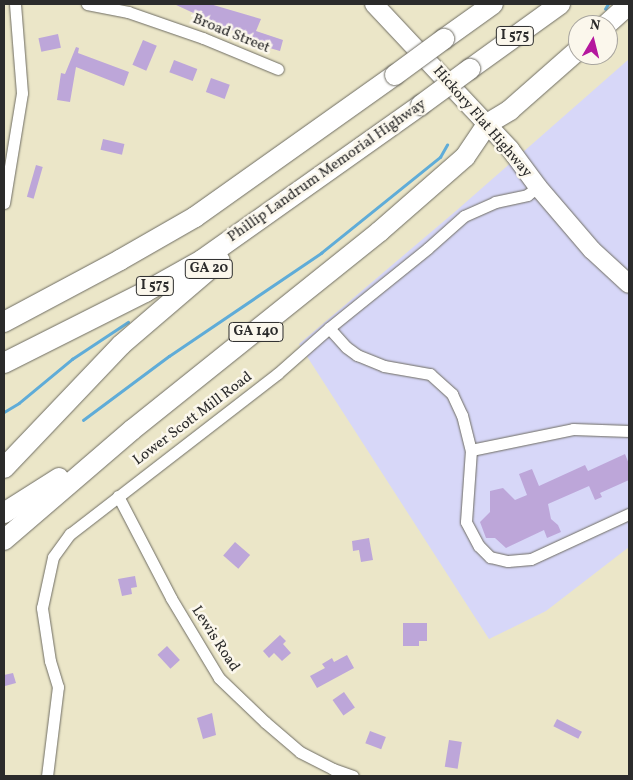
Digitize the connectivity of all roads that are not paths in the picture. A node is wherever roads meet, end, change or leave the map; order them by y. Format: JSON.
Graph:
{"nodes":[{"id":1,"x":15,"y":4,"type":"edge"},
{"id":2,"x":87,"y":4,"type":"edge"},
{"id":3,"x":374,"y":4,"type":"edge"},
{"id":4,"x":494,"y":4,"type":"edge"},
{"id":5,"x":560,"y":4,"type":"edge"},
{"id":6,"x":629,"y":4,"type":"edge"},
{"id":7,"x":480,"y":11,"type":"edge"},
{"id":8,"x":617,"y":15,"type":"edge"},
{"id":9,"x":568,"y":59,"type":"edge"},
{"id":10,"x":278,"y":69,"type":"dead end"},
{"id":11,"x":510,"y":110,"type":"junction"},
{"id":12,"x":487,"y":124,"type":"junction"},
{"id":13,"x":510,"y":149,"type":"junction"},
{"id":14,"x":538,"y":187,"type":"junction"},
{"id":15,"x":297,"y":193,"type":"junction"},
{"id":16,"x":4,"y":203,"type":"edge"},
{"id":17,"x":629,"y":284,"type":"edge"},
{"id":18,"x":4,"y":322,"type":"edge"},
{"id":19,"x":329,"y":328,"type":"junction"},
{"id":20,"x":4,"y":363,"type":"edge"},
{"id":21,"x":132,"y":430,"type":"junction"},
{"id":22,"x":629,"y":431,"type":"edge"},
{"id":23,"x":472,"y":450,"type":"junction"},
{"id":24,"x":4,"y":468,"type":"edge"},
{"id":25,"x":118,"y":496,"type":"junction"},
{"id":26,"x":4,"y":513,"type":"edge"},
{"id":27,"x":629,"y":514,"type":"edge"},
{"id":28,"x":4,"y":540,"type":"edge"},
{"id":29,"x":47,"y":776,"type":"edge"},
{"id":30,"x":353,"y":776,"type":"edge"}],
"edges":[{"from":1,"to":16,"type":"street"},
{"from":2,"to":10,"type":"street","name":"Broad Street"},
{"from":3,"to":12,"type":"main road","name":"Hickory Flat Highway"},
{"from":4,"to":7,"type":"highway","number":"I 575"},
{"from":5,"to":15,"type":"highway","name":"Phillip Landrum Memorial Highway","number":"I 575","bridge":true},
{"from":6,"to":8,"type":"highway"},
{"from":7,"to":18,"type":"highway","number":"I 575","bridge":true},
{"from":9,"to":11,"type":"highway"},
{"from":11,"to":12,"type":"highway"},
{"from":11,"to":13,"type":"main road"},
{"from":12,"to":13,"type":"main road","name":"Hickory Flat Highway"},
{"from":12,"to":21,"type":"highway","number":"GA 140"},
{"from":13,"to":14,"type":"main road","name":"Hickory Flat Highway"},
{"from":14,"to":17,"type":"main road","name":"Hickory Flat Highway"},
{"from":14,"to":19,"type":"street","name":"Lower Scott Mill Road"},
{"from":15,"to":20,"type":"highway","name":"Phillip Landrum Memorial Highway","number":"I 575"},
{"from":15,"to":24,"type":"highway","number":"GA 20"},
{"from":19,"to":23,"type":"street"},
{"from":19,"to":25,"type":"street","name":"Lower Scott Mill Road"},
{"from":21,"to":26,"type":"highway","number":"GA 140"},
{"from":21,"to":28,"type":"highway"},
{"from":22,"to":23,"type":"street"},
{"from":23,"to":27,"type":"street"},
{"from":25,"to":29,"type":"street","name":"Lower Scott Mill Road"},
{"from":25,"to":30,"type":"street","name":"Lewis Road"}]}
